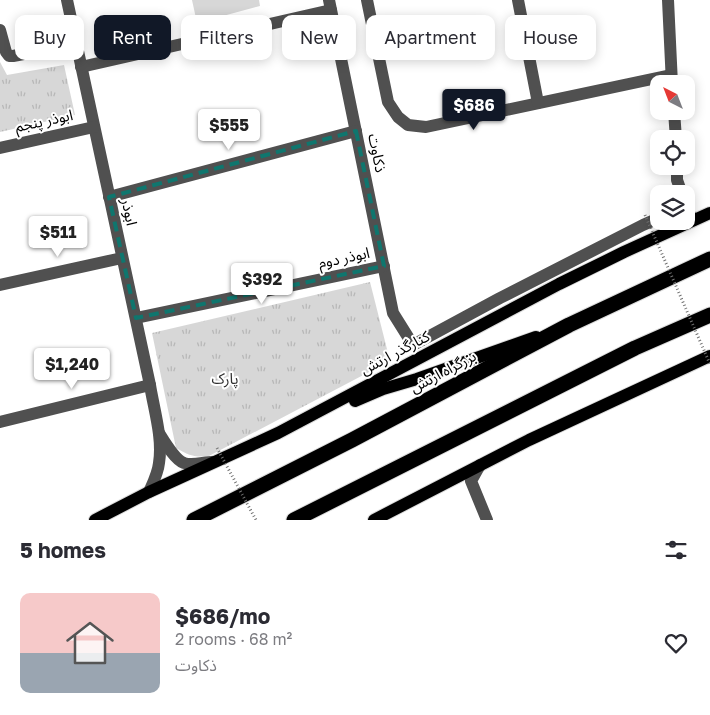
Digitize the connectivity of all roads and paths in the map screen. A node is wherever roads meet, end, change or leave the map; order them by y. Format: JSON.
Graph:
{"nodes":[{"id":1,"x":67,"y":0,"type":"edge"},
{"id":2,"x":367,"y":0,"type":"edge"},
{"id":3,"x":518,"y":0,"type":"edge"},
{"id":4,"x":668,"y":0,"type":"edge"},
{"id":5,"x":330,"y":5,"type":"edge"},
{"id":6,"x":70,"y":15,"type":"edge"},
{"id":7,"x":0,"y":30,"type":"edge"},
{"id":8,"x":15,"y":56,"type":"edge"},
{"id":9,"x":79,"y":60,"type":"edge"},
{"id":10,"x":81,"y":67,"type":"junction"},
{"id":11,"x":671,"y":75,"type":"edge"},
{"id":12,"x":650,"y":83,"type":"edge"},
{"id":13,"x":538,"y":103,"type":"junction"},
{"id":14,"x":94,"y":127,"type":"junction"},
{"id":15,"x":356,"y":131,"type":"junction"},
{"id":16,"x":0,"y":148,"type":"edge"},
{"id":17,"x":109,"y":197,"type":"junction"},
{"id":18,"x":710,"y":213,"type":"edge"},
{"id":19,"x":646,"y":215,"type":"dead end"},
{"id":20,"x":695,"y":219,"type":"edge"},
{"id":21,"x":650,"y":222,"type":"edge"},
{"id":22,"x":671,"y":230,"type":"edge"},
{"id":23,"x":122,"y":258,"type":"junction"},
{"id":24,"x":710,"y":259,"type":"edge"},
{"id":25,"x":384,"y":266,"type":"junction"},
{"id":26,"x":0,"y":285,"type":"edge"},
{"id":27,"x":710,"y":315,"type":"edge"},
{"id":28,"x":136,"y":318,"type":"junction"},
{"id":29,"x":569,"y":325,"type":"junction"},
{"id":30,"x":710,"y":356,"type":"edge"},
{"id":31,"x":710,"y":364,"type":"edge"},
{"id":32,"x":150,"y":385,"type":"junction"},
{"id":33,"x":0,"y":422,"type":"edge"},
{"id":34,"x":158,"y":431,"type":"junction"},
{"id":35,"x":278,"y":433,"type":"junction"},
{"id":36,"x":216,"y":455,"type":"junction"},
{"id":37,"x":480,"y":465,"type":"junction"},
{"id":38,"x":149,"y":492,"type":"junction"},
{"id":39,"x":95,"y":520,"type":"edge"},
{"id":40,"x":194,"y":520,"type":"edge"},
{"id":41,"x":256,"y":520,"type":"edge"},
{"id":42,"x":294,"y":520,"type":"edge"},
{"id":43,"x":374,"y":520,"type":"edge"},
{"id":44,"x":488,"y":520,"type":"edge"}],
"edges":[{"from":1,"to":6,"type":"street","name":"ابوذر"},
{"from":2,"to":13,"type":"street"},
{"from":3,"to":13,"type":"street"},
{"from":4,"to":11,"type":"street"},
{"from":5,"to":10,"type":"street"},
{"from":5,"to":15,"type":"street","name":"ذکاوت"},
{"from":7,"to":8,"type":"street"},
{"from":9,"to":10,"type":"street","name":"ابوذر"},
{"from":10,"to":14,"type":"street","name":"ابوذر"},
{"from":12,"to":13,"type":"street"},
{"from":14,"to":16,"type":"street","name":"ابوذر پنجم"},
{"from":14,"to":17,"type":"street","name":"ابوذر"},
{"from":15,"to":17,"type":"street"},
{"from":15,"to":25,"type":"street","name":"ذکاوت"},
{"from":17,"to":23,"type":"street","name":"ابوذر"},
{"from":18,"to":20,"type":"main road","name":"کنارگذر ارتش"},
{"from":19,"to":31,"type":"path","bridge":true},
{"from":21,"to":25,"type":"street","name":"ذکاوت"},
{"from":22,"to":35,"type":"main road","name":"کنارگذر ارتش"},
{"from":23,"to":26,"type":"street"},
{"from":23,"to":28,"type":"street","name":"ابوذر"},
{"from":24,"to":29,"type":"highway","name":"بزرگراه ارتش"},
{"from":25,"to":28,"type":"street","name":"ابوذر دوم"},
{"from":27,"to":42,"type":"highway"},
{"from":28,"to":32,"type":"street","name":"ابوذر"},
{"from":29,"to":35,"type":"main road"},
{"from":29,"to":40,"type":"highway","name":"بزرگراه ارتش"},
{"from":30,"to":37,"type":"main road"},
{"from":32,"to":33,"type":"street"},
{"from":32,"to":34,"type":"street","name":"ابوذر"},
{"from":34,"to":36,"type":"street"},
{"from":34,"to":38,"type":"street","name":"ابوذر"},
{"from":35,"to":36,"type":"main road","name":"کنارگذر ارتش"},
{"from":36,"to":38,"type":"main road","name":"کنارگذر ارتش"},
{"from":36,"to":41,"type":"path","bridge":true},
{"from":37,"to":43,"type":"main road"},
{"from":37,"to":44,"type":"street"},
{"from":38,"to":39,"type":"main road","name":"کنارگذر ارتش"}]}
